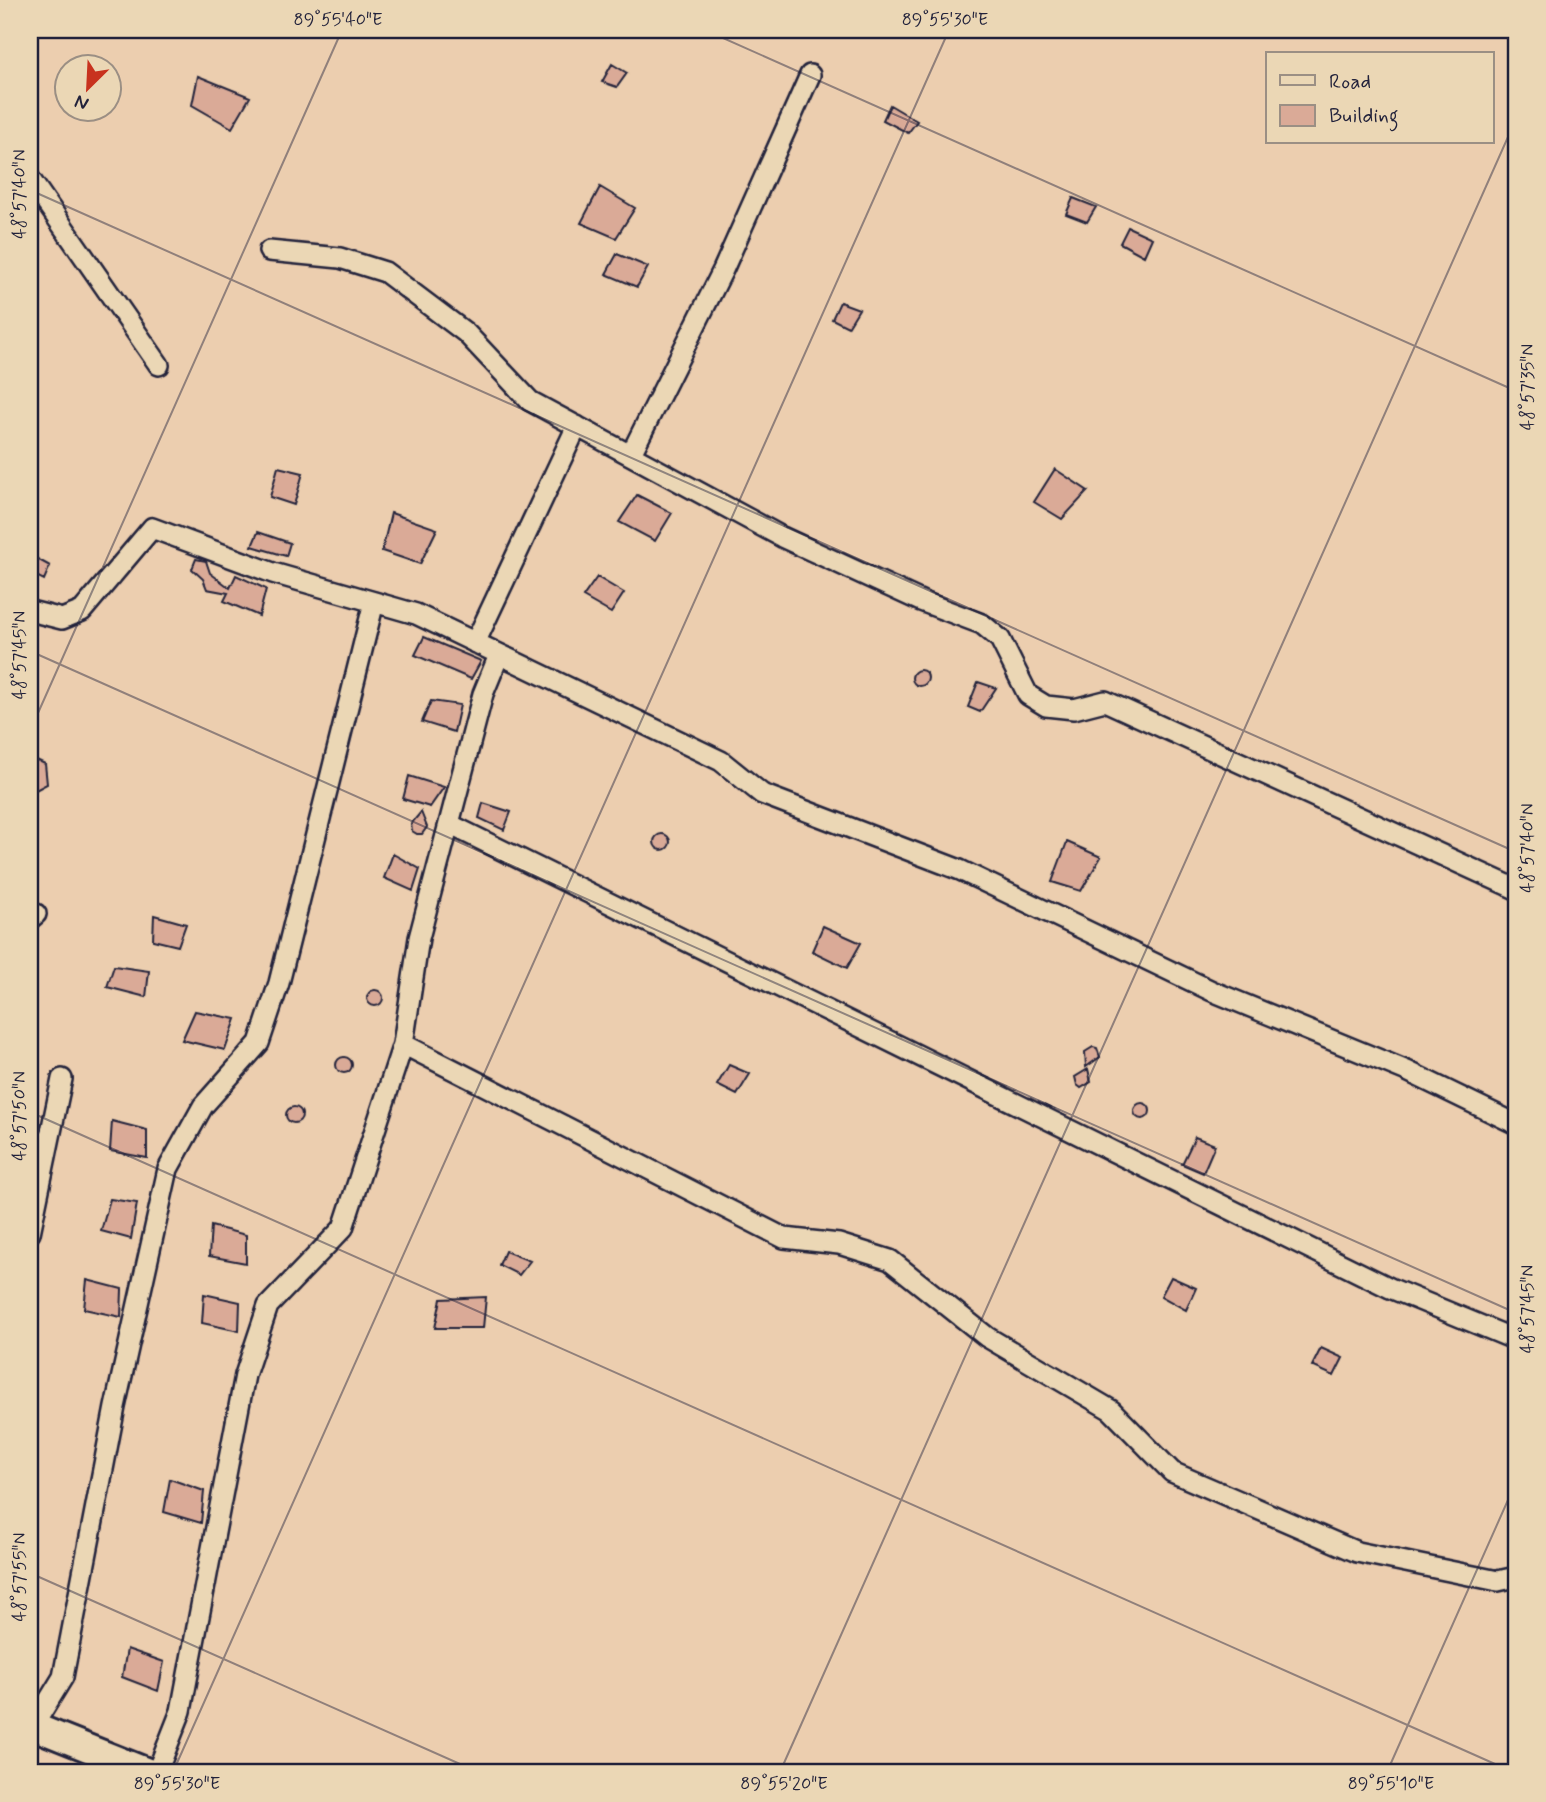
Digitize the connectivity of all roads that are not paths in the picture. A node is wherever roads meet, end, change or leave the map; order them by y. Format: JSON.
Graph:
{"nodes":[{"id":1,"x":810,"y":75,"type":"dead end"},
{"id":2,"x":30,"y":179,"type":"edge"},
{"id":3,"x":269,"y":251,"type":"dead end"},
{"id":4,"x":159,"y":365,"type":"dead end"},
{"id":5,"x":577,"y":426,"type":"junction"},
{"id":6,"x":631,"y":454,"type":"junction"},
{"id":7,"x":374,"y":602,"type":"junction"},
{"id":8,"x":30,"y":611,"type":"edge"},
{"id":9,"x":475,"y":643,"type":"junction"},
{"id":10,"x":499,"y":655,"type":"junction"},
{"id":11,"x":449,"y":824,"type":"junction"},
{"id":12,"x":1516,"y":889,"type":"edge"},
{"id":13,"x":403,"y":1044,"type":"junction"},
{"id":14,"x":62,"y":1079,"type":"dead end"},
{"id":15,"x":1516,"y":1124,"type":"edge"},
{"id":16,"x":30,"y":1233,"type":"edge"},
{"id":17,"x":1516,"y":1340,"type":"edge"},
{"id":18,"x":1510,"y":1581,"type":"edge"},
{"id":19,"x":31,"y":1726,"type":"edge"},
{"id":20,"x":148,"y":1772,"type":"edge"},
{"id":21,"x":158,"y":1772,"type":"edge"}],
"edges":[{"from":1,"to":6,"type":"street"},
{"from":2,"to":4,"type":"street"},
{"from":3,"to":5,"type":"street"},
{"from":5,"to":6,"type":"street"},
{"from":5,"to":9,"type":"street"},
{"from":6,"to":12,"type":"street"},
{"from":7,"to":8,"type":"street"},
{"from":7,"to":9,"type":"street"},
{"from":7,"to":19,"type":"street"},
{"from":9,"to":10,"type":"street"},
{"from":10,"to":11,"type":"street"},
{"from":10,"to":15,"type":"street"},
{"from":11,"to":13,"type":"street"},
{"from":11,"to":17,"type":"street"},
{"from":13,"to":18,"type":"street"},
{"from":13,"to":21,"type":"street"},
{"from":14,"to":16,"type":"street"},
{"from":19,"to":20,"type":"street"}]}
